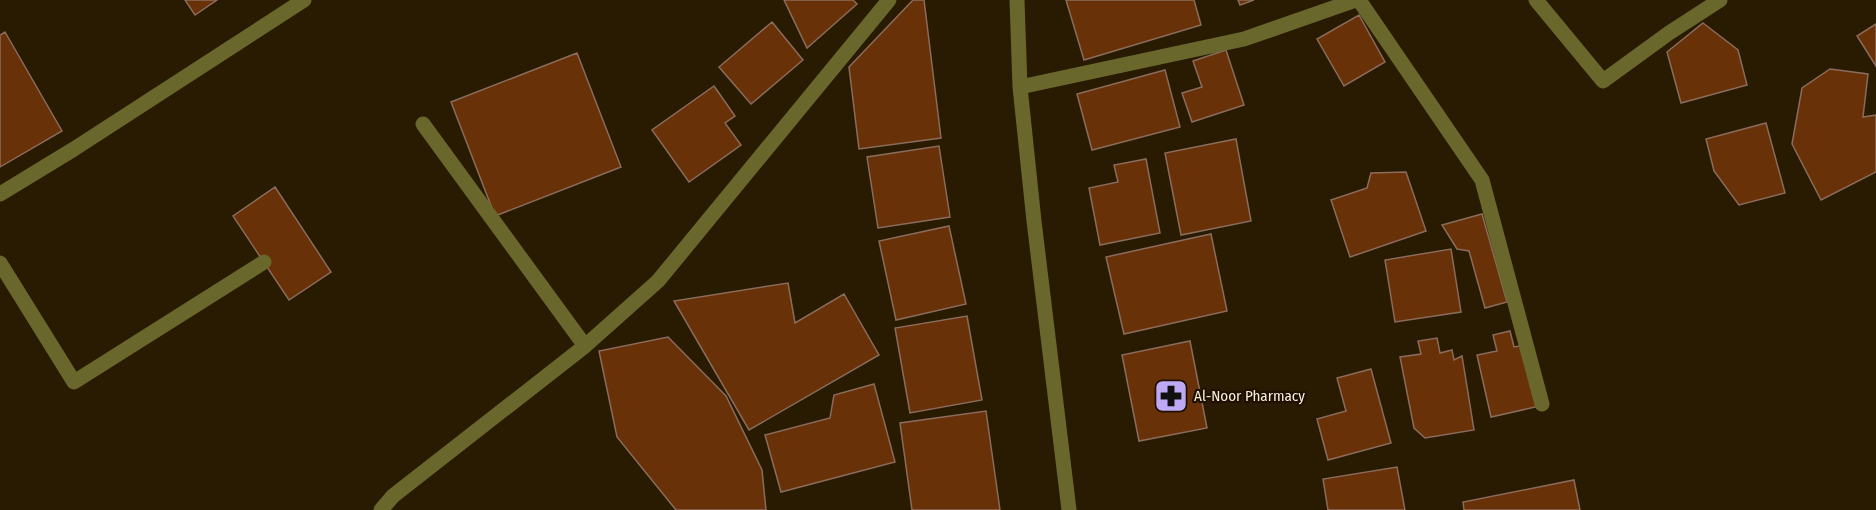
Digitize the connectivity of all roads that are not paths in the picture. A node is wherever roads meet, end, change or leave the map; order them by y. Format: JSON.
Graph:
{"nodes":[{"id":1,"x":304,"y":0,"type":"edge"},
{"id":2,"x":889,"y":0,"type":"edge"},
{"id":3,"x":1017,"y":0,"type":"edge"},
{"id":4,"x":1358,"y":0,"type":"edge"},
{"id":5,"x":1536,"y":0,"type":"edge"},
{"id":6,"x":1720,"y":0,"type":"edge"},
{"id":7,"x":1020,"y":87,"type":"junction"},
{"id":8,"x":423,"y":124,"type":"dead end"},
{"id":9,"x":0,"y":194,"type":"edge"},
{"id":10,"x":264,"y":262,"type":"dead end"},
{"id":11,"x":0,"y":263,"type":"edge"},
{"id":12,"x":585,"y":346,"type":"junction"},
{"id":13,"x":1542,"y":404,"type":"dead end"},
{"id":14,"x":381,"y":510,"type":"edge"},
{"id":15,"x":1069,"y":510,"type":"edge"}],
"edges":[{"from":1,"to":9,"type":"street"},
{"from":2,"to":12,"type":"street"},
{"from":3,"to":7,"type":"street"},
{"from":4,"to":7,"type":"street"},
{"from":4,"to":13,"type":"street"},
{"from":5,"to":6,"type":"street"},
{"from":7,"to":15,"type":"street"},
{"from":8,"to":12,"type":"street"},
{"from":10,"to":11,"type":"street"},
{"from":12,"to":14,"type":"street"}]}
